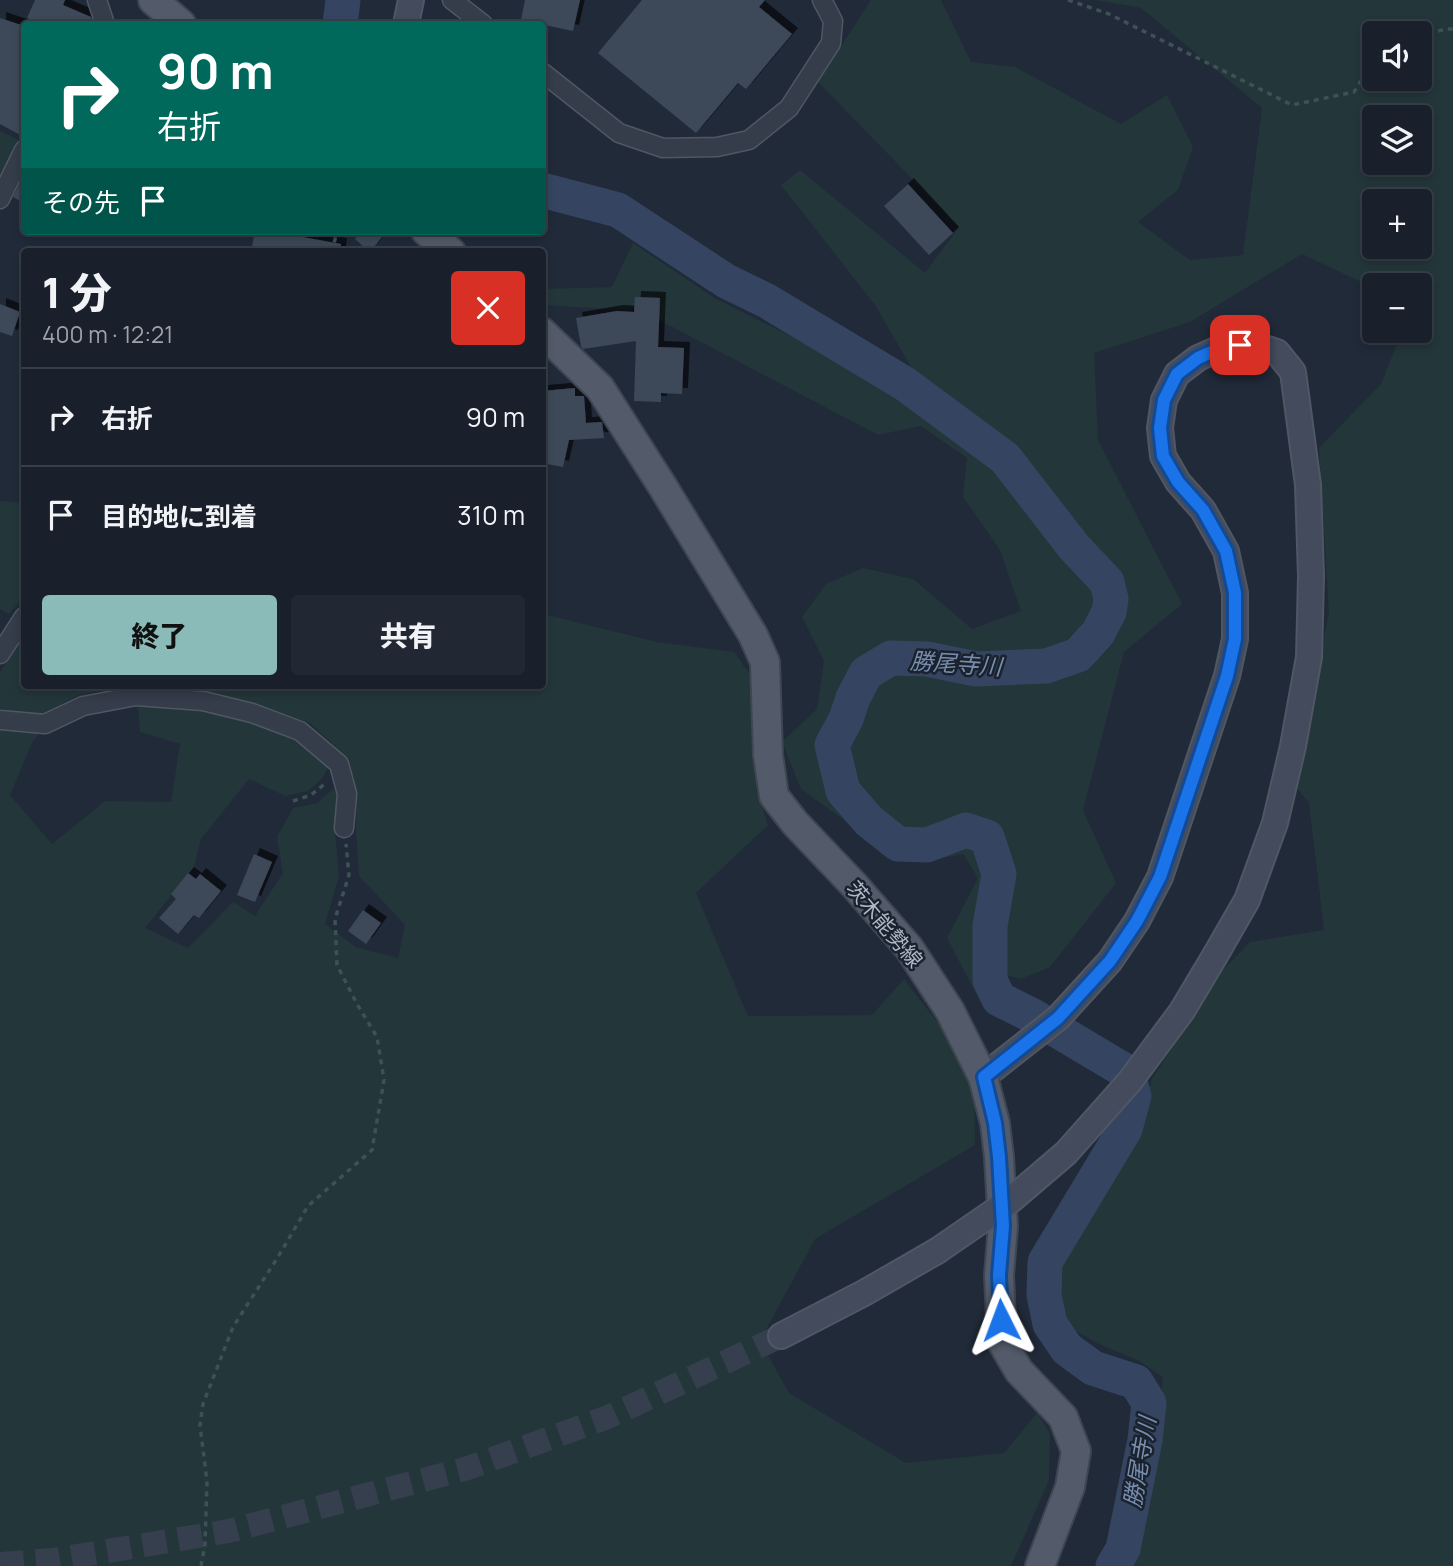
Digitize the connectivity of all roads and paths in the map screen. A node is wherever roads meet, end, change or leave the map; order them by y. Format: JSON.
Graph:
{"nodes":[{"id":1,"x":97,"y":0,"type":"edge"},
{"id":2,"x":153,"y":0,"type":"edge"},
{"id":3,"x":411,"y":0,"type":"edge"},
{"id":4,"x":452,"y":0,"type":"edge"},
{"id":5,"x":821,"y":0,"type":"edge"},
{"id":6,"x":1069,"y":0,"type":"edge"},
{"id":7,"x":104,"y":21,"type":"edge"},
{"id":8,"x":178,"y":21,"type":"edge"},
{"id":9,"x":407,"y":21,"type":"edge"},
{"id":10,"x":479,"y":21,"type":"edge"},
{"id":11,"x":1453,"y":29,"type":"edge"},
{"id":12,"x":1432,"y":33,"type":"edge"},
{"id":13,"x":546,"y":75,"type":"edge"},
{"id":14,"x":1362,"y":79,"type":"edge"},
{"id":15,"x":21,"y":156,"type":"edge"},
{"id":16,"x":0,"y":199,"type":"edge"},
{"id":17,"x":431,"y":235,"type":"edge"},
{"id":18,"x":446,"y":248,"type":"edge"},
{"id":19,"x":546,"y":336,"type":"edge"},
{"id":20,"x":21,"y":622,"type":"edge"},
{"id":21,"x":0,"y":654,"type":"edge"},
{"id":22,"x":0,"y":720,"type":"edge"},
{"id":23,"x":339,"y":764,"type":"junction"},
{"id":24,"x":293,"y":801,"type":"dead end"},
{"id":25,"x":344,"y":828,"type":"joint"},
{"id":26,"x":984,"y":1077,"type":"junction"},
{"id":27,"x":781,"y":1336,"type":"tunnel mouth"},
{"id":28,"x":201,"y":1566,"type":"edge"},
{"id":29,"x":1040,"y":1566,"type":"edge"}],
"edges":[{"from":1,"to":7,"type":"street"},
{"from":2,"to":8,"type":"main road"},
{"from":3,"to":9,"type":"street"},
{"from":4,"to":10,"type":"street"},
{"from":5,"to":13,"type":"street"},
{"from":6,"to":14,"type":"path"},
{"from":11,"to":12,"type":"path"},
{"from":15,"to":16,"type":"street"},
{"from":17,"to":18,"type":"main road"},
{"from":19,"to":26,"type":"main road","name":"茨木能勢線"},
{"from":20,"to":21,"type":"street"},
{"from":22,"to":23,"type":"street"},
{"from":23,"to":24,"type":"path"},
{"from":23,"to":25,"type":"street"},
{"from":25,"to":28,"type":"path"},
{"from":26,"to":27,"type":"street","bridge":true},
{"from":26,"to":29,"type":"main road","name":"茨木能勢線"}]}
